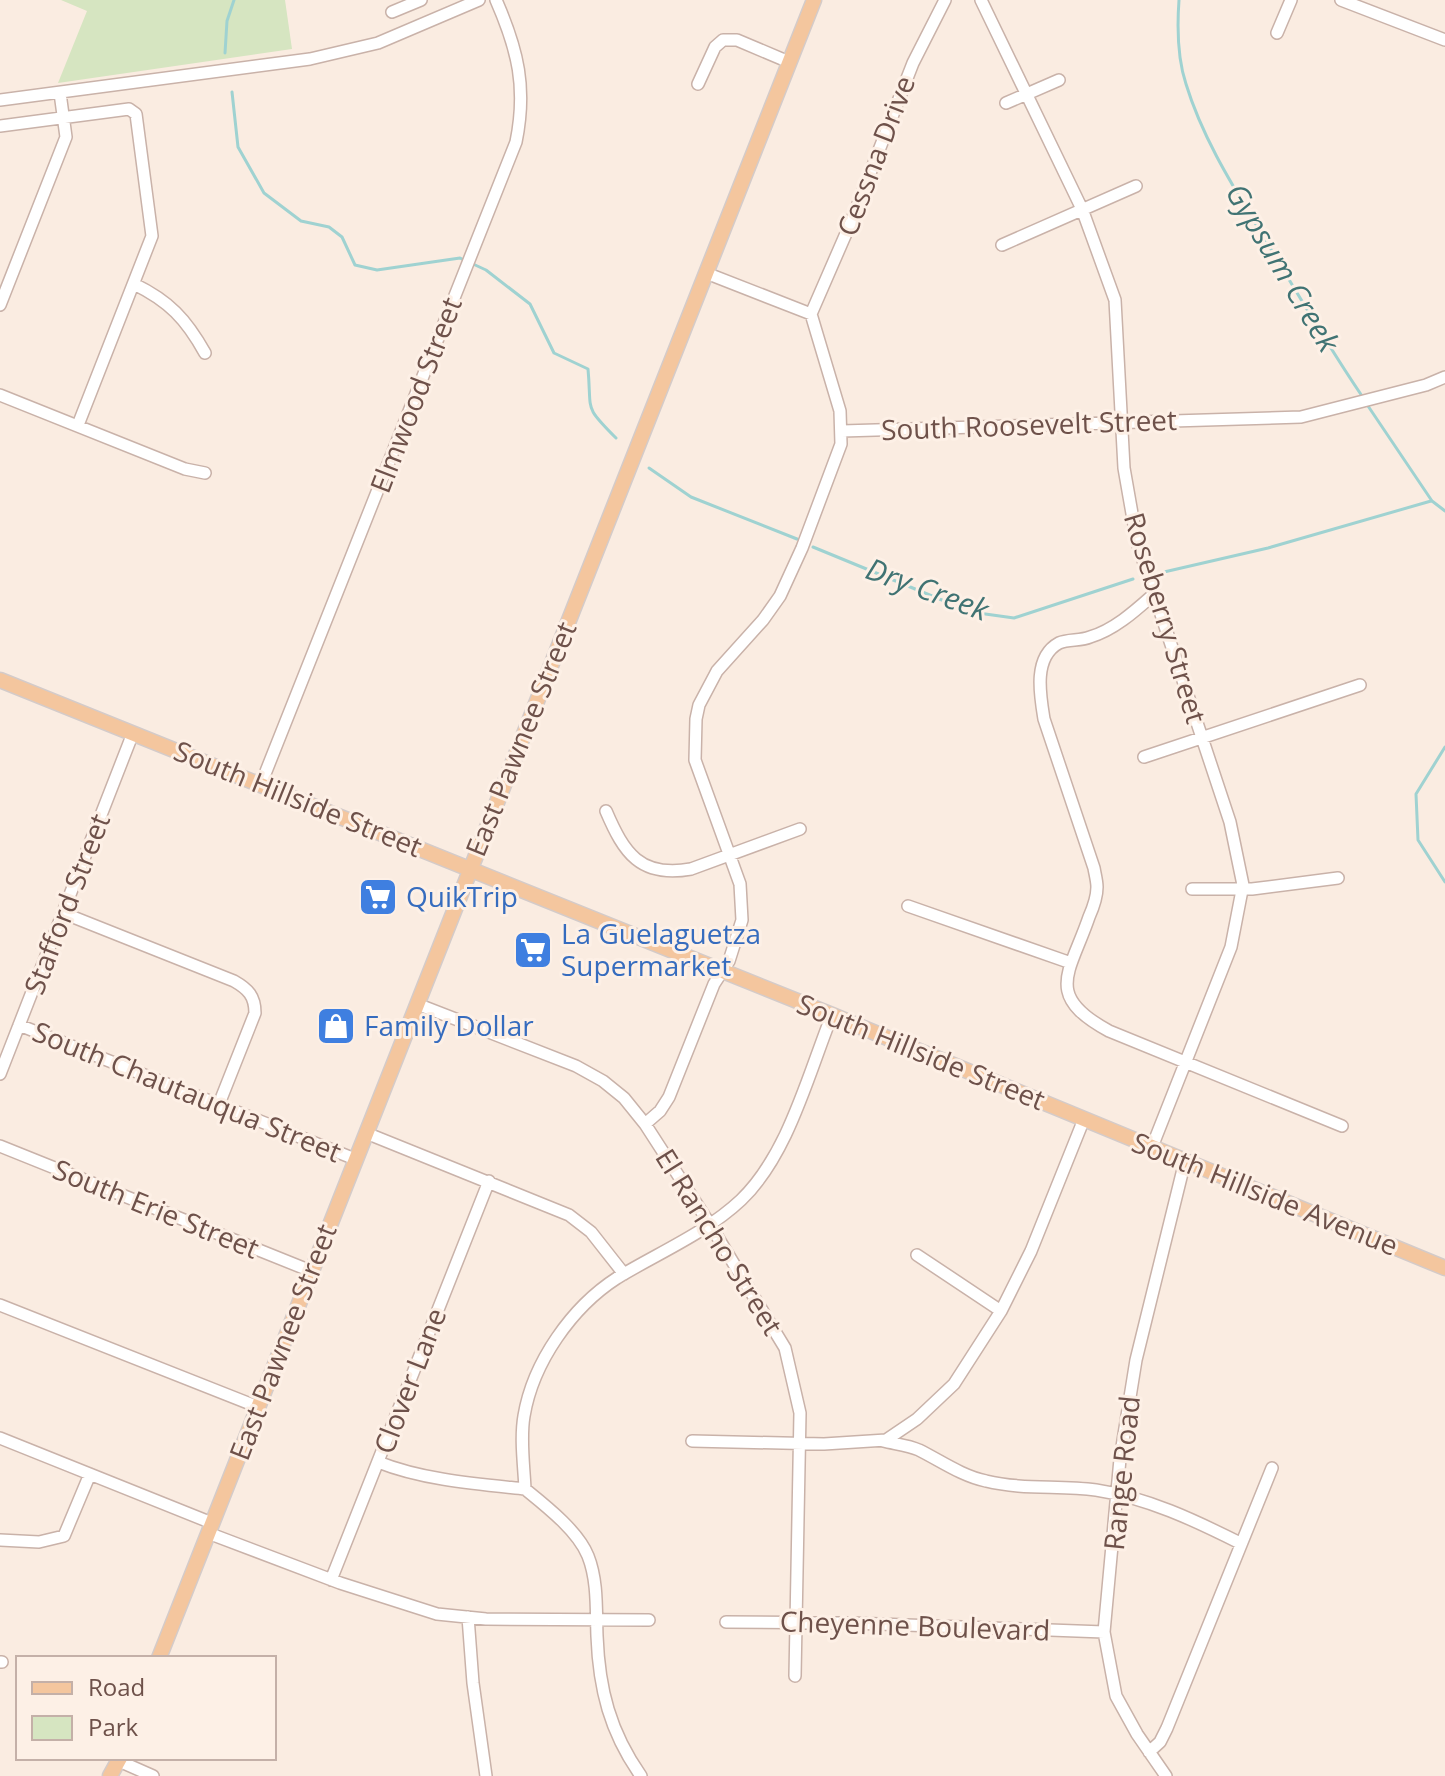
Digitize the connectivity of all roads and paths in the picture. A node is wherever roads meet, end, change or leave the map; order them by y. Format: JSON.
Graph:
{"nodes":[{"id":1,"x":421,"y":0,"type":"edge"},
{"id":2,"x":479,"y":0,"type":"edge"},
{"id":3,"x":496,"y":0,"type":"edge"},
{"id":4,"x":814,"y":0,"type":"edge"},
{"id":5,"x":945,"y":0,"type":"edge"},
{"id":6,"x":981,"y":0,"type":"edge"},
{"id":7,"x":1291,"y":0,"type":"edge"},
{"id":8,"x":1341,"y":0,"type":"edge"},
{"id":9,"x":392,"y":12,"type":"dead end"},
{"id":10,"x":1277,"y":33,"type":"dead end"},
{"id":11,"x":1445,"y":40,"type":"edge"},
{"id":12,"x":789,"y":62,"type":"junction"},
{"id":13,"x":1059,"y":80,"type":"dead end"},
{"id":14,"x":698,"y":84,"type":"dead end"},
{"id":15,"x":60,"y":93,"type":"junction"},
{"id":16,"x":1026,"y":95,"type":"junction"},
{"id":17,"x":0,"y":100,"type":"edge"},
{"id":18,"x":1006,"y":103,"type":"dead end"},
{"id":19,"x":63,"y":117,"type":"junction"},
{"id":20,"x":0,"y":126,"type":"edge"},
{"id":21,"x":1136,"y":186,"type":"dead end"},
{"id":22,"x":1082,"y":209,"type":"junction"},
{"id":23,"x":1002,"y":245,"type":"dead end"},
{"id":24,"x":706,"y":273,"type":"junction"},
{"id":25,"x":134,"y":284,"type":"junction"},
{"id":26,"x":0,"y":305,"type":"edge"},
{"id":27,"x":811,"y":314,"type":"junction"},
{"id":28,"x":205,"y":353,"type":"dead end"},
{"id":29,"x":1445,"y":377,"type":"edge"},
{"id":30,"x":0,"y":395,"type":"edge"},
{"id":31,"x":1123,"y":422,"type":"junction"},
{"id":32,"x":78,"y":425,"type":"junction"},
{"id":33,"x":842,"y":431,"type":"junction"},
{"id":34,"x":205,"y":473,"type":"dead end"},
{"id":35,"x":1153,"y":595,"type":"junction"},
{"id":36,"x":0,"y":680,"type":"edge"},
{"id":37,"x":1360,"y":685,"type":"dead end"},
{"id":38,"x":133,"y":733,"type":"junction"},
{"id":39,"x":1201,"y":737,"type":"junction"},
{"id":40,"x":1144,"y":757,"type":"dead end"},
{"id":41,"x":261,"y":784,"type":"junction"},
{"id":42,"x":606,"y":811,"type":"dead end"},
{"id":43,"x":800,"y":829,"type":"dead end"},
{"id":44,"x":730,"y":855,"type":"junction"},
{"id":45,"x":469,"y":869,"type":"junction"},
{"id":46,"x":1338,"y":878,"type":"dead end"},
{"id":47,"x":1192,"y":889,"type":"dead end"},
{"id":48,"x":1243,"y":889,"type":"junction"},
{"id":49,"x":908,"y":906,"type":"dead end"},
{"id":50,"x":63,"y":913,"type":"junction"},
{"id":51,"x":1071,"y":963,"type":"junction"},
{"id":52,"x":721,"y":971,"type":"junction"},
{"id":53,"x":417,"y":1004,"type":"junction"},
{"id":54,"x":832,"y":1015,"type":"junction"},
{"id":55,"x":19,"y":1025,"type":"junction"},
{"id":56,"x":1187,"y":1062,"type":"junction"},
{"id":57,"x":0,"y":1074,"type":"edge"},
{"id":58,"x":219,"y":1104,"type":"junction"},
{"id":59,"x":1084,"y":1119,"type":"junction"},
{"id":60,"x":645,"y":1124,"type":"junction"},
{"id":61,"x":1342,"y":1126,"type":"dead end"},
{"id":62,"x":366,"y":1133,"type":"junction"},
{"id":63,"x":0,"y":1146,"type":"edge"},
{"id":64,"x":1152,"y":1147,"type":"junction"},
{"id":65,"x":355,"y":1159,"type":"junction"},
{"id":66,"x":1185,"y":1161,"type":"junction"},
{"id":67,"x":489,"y":1181,"type":"junction"},
{"id":68,"x":709,"y":1223,"type":"junction"},
{"id":69,"x":917,"y":1255,"type":"dead end"},
{"id":70,"x":1445,"y":1268,"type":"edge"},
{"id":71,"x":311,"y":1271,"type":"junction"},
{"id":72,"x":624,"y":1274,"type":"junction"},
{"id":73,"x":0,"y":1305,"type":"edge"},
{"id":74,"x":1001,"y":1311,"type":"junction"},
{"id":75,"x":258,"y":1407,"type":"junction"},
{"id":76,"x":0,"y":1438,"type":"edge"},
{"id":77,"x":879,"y":1440,"type":"junction"},
{"id":78,"x":692,"y":1441,"type":"dead end"},
{"id":79,"x":800,"y":1444,"type":"junction"},
{"id":80,"x":378,"y":1462,"type":"junction"},
{"id":81,"x":1272,"y":1468,"type":"dead end"},
{"id":82,"x":90,"y":1474,"type":"junction"},
{"id":83,"x":525,"y":1489,"type":"junction"},
{"id":84,"x":1118,"y":1494,"type":"junction"},
{"id":85,"x":210,"y":1528,"type":"junction"},
{"id":86,"x":0,"y":1540,"type":"edge"},
{"id":87,"x":1240,"y":1543,"type":"junction"},
{"id":88,"x":331,"y":1580,"type":"junction"},
{"id":89,"x":468,"y":1617,"type":"junction"},
{"id":90,"x":597,"y":1619,"type":"junction"},
{"id":91,"x":649,"y":1620,"type":"dead end"},
{"id":92,"x":726,"y":1622,"type":"dead end"},
{"id":93,"x":796,"y":1622,"type":"junction"},
{"id":94,"x":1104,"y":1632,"type":"junction"},
{"id":95,"x":160,"y":1656,"type":"edge"},
{"id":96,"x":795,"y":1676,"type":"dead end"},
{"id":97,"x":1149,"y":1752,"type":"junction"},
{"id":98,"x":119,"y":1765,"type":"edge"},
{"id":99,"x":110,"y":1776,"type":"edge"},
{"id":100,"x":153,"y":1776,"type":"edge"},
{"id":101,"x":486,"y":1776,"type":"edge"},
{"id":102,"x":641,"y":1776,"type":"edge"},
{"id":103,"x":1166,"y":1776,"type":"edge"}],
"edges":[{"from":1,"to":9,"type":"street"},
{"from":2,"to":15,"type":"street"},
{"from":3,"to":41,"type":"street","name":"Elmwood Street"},
{"from":4,"to":12,"type":"main road","name":"East Pawnee Street"},
{"from":5,"to":27,"type":"street","name":"Cessna Drive"},
{"from":6,"to":16,"type":"street","name":"Roseberry Street"},
{"from":7,"to":10,"type":"street"},
{"from":8,"to":11,"type":"street"},
{"from":12,"to":14,"type":"street"},
{"from":12,"to":24,"type":"main road","name":"East Pawnee Street"},
{"from":13,"to":16,"type":"street"},
{"from":15,"to":17,"type":"street"},
{"from":15,"to":19,"type":"street"},
{"from":16,"to":18,"type":"street"},
{"from":16,"to":22,"type":"street","name":"Roseberry Street"},
{"from":19,"to":20,"type":"street"},
{"from":19,"to":25,"type":"street"},
{"from":19,"to":26,"type":"street"},
{"from":21,"to":22,"type":"street"},
{"from":22,"to":23,"type":"street"},
{"from":22,"to":31,"type":"street","name":"Roseberry Street"},
{"from":24,"to":27,"type":"street"},
{"from":24,"to":45,"type":"main road","name":"East Pawnee Street"},
{"from":25,"to":28,"type":"street"},
{"from":25,"to":32,"type":"street"},
{"from":27,"to":33,"type":"street","name":"South Roosevelt Street"},
{"from":29,"to":31,"type":"street","name":"South Roosevelt Street"},
{"from":30,"to":32,"type":"street"},
{"from":31,"to":33,"type":"street","name":"South Roosevelt Street"},
{"from":31,"to":35,"type":"street","name":"Roseberry Street"},
{"from":32,"to":34,"type":"street"},
{"from":33,"to":44,"type":"street"},
{"from":35,"to":39,"type":"street","name":"Roseberry Street"},
{"from":35,"to":51,"type":"street"},
{"from":36,"to":38,"type":"main road","name":"South Hillside Street"},
{"from":37,"to":39,"type":"street"},
{"from":38,"to":41,"type":"main road","name":"South Hillside Street"},
{"from":38,"to":50,"type":"street","name":"Stafford Street"},
{"from":39,"to":40,"type":"street"},
{"from":39,"to":48,"type":"street","name":"Roseberry Street"},
{"from":41,"to":45,"type":"main road","name":"South Hillside Street"},
{"from":42,"to":44,"type":"street"},
{"from":43,"to":44,"type":"street"},
{"from":44,"to":52,"type":"street"},
{"from":45,"to":52,"type":"main road","name":"South Hillside Street"},
{"from":45,"to":53,"type":"main road","name":"East Pawnee Street"},
{"from":46,"to":48,"type":"street"},
{"from":47,"to":48,"type":"street"},
{"from":48,"to":56,"type":"street","name":"Roseberry Street"},
{"from":49,"to":51,"type":"street"},
{"from":50,"to":55,"type":"street","name":"Stafford Street"},
{"from":50,"to":58,"type":"street"},
{"from":51,"to":56,"type":"street"},
{"from":52,"to":54,"type":"main road","name":"South Hillside Street"},
{"from":52,"to":60,"type":"street"},
{"from":53,"to":60,"type":"street","name":"El Rancho Street"},
{"from":53,"to":62,"type":"main road","name":"East Pawnee Street"},
{"from":54,"to":59,"type":"main road","name":"South Hillside Street"},
{"from":54,"to":68,"type":"street"},
{"from":55,"to":57,"type":"street","name":"Stafford Street"},
{"from":55,"to":58,"type":"street","name":"South Chautauqua Street"},
{"from":56,"to":61,"type":"street"},
{"from":56,"to":64,"type":"street","name":"Roseberry Street"},
{"from":58,"to":65,"type":"street","name":"South Chautauqua Street"},
{"from":59,"to":64,"type":"main road","name":"South Hillside Avenue"},
{"from":59,"to":74,"type":"street"},
{"from":60,"to":68,"type":"street","name":"El Rancho Street"},
{"from":62,"to":65,"type":"main road","name":"East Pawnee Street"},
{"from":62,"to":67,"type":"street"},
{"from":63,"to":71,"type":"street","name":"South Erie Street"},
{"from":64,"to":66,"type":"main road","name":"South Hillside Avenue"},
{"from":65,"to":71,"type":"main road","name":"East Pawnee Street"},
{"from":66,"to":70,"type":"main road","name":"South Hillside Avenue"},
{"from":66,"to":84,"type":"street","name":"Range Road"},
{"from":67,"to":72,"type":"street"},
{"from":67,"to":80,"type":"street","name":"Clover Lane"},
{"from":68,"to":72,"type":"street"},
{"from":68,"to":79,"type":"street","name":"El Rancho Street"},
{"from":69,"to":74,"type":"street"},
{"from":71,"to":75,"type":"main road","name":"East Pawnee Street"},
{"from":72,"to":83,"type":"street"},
{"from":73,"to":75,"type":"street"},
{"from":74,"to":77,"type":"street"},
{"from":75,"to":85,"type":"main road","name":"East Pawnee Street"},
{"from":76,"to":82,"type":"street"},
{"from":77,"to":79,"type":"street"},
{"from":77,"to":84,"type":"street"},
{"from":78,"to":79,"type":"street"},
{"from":79,"to":93,"type":"street","name":"El Rancho Street"},
{"from":80,"to":83,"type":"street"},
{"from":80,"to":88,"type":"street","name":"Clover Lane"},
{"from":81,"to":87,"type":"street"},
{"from":82,"to":85,"type":"street"},
{"from":82,"to":86,"type":"street"},
{"from":83,"to":90,"type":"street"},
{"from":84,"to":87,"type":"street"},
{"from":84,"to":94,"type":"street","name":"Range Road"},
{"from":85,"to":88,"type":"street"},
{"from":85,"to":95,"type":"main road","name":"East Pawnee Street"},
{"from":87,"to":97,"type":"street"},
{"from":88,"to":89,"type":"street"},
{"from":89,"to":90,"type":"street"},
{"from":89,"to":101,"type":"street"},
{"from":90,"to":91,"type":"street"},
{"from":90,"to":102,"type":"street"},
{"from":92,"to":93,"type":"street","name":"Cheyenne Boulevard"},
{"from":93,"to":94,"type":"street","name":"Cheyenne Boulevard"},
{"from":93,"to":96,"type":"street","name":"El Rancho Street"},
{"from":94,"to":97,"type":"street","name":"Range Road"},
{"from":97,"to":103,"type":"street","name":"Range Road"},
{"from":98,"to":99,"type":"main road"},
{"from":98,"to":100,"type":"street"}]}
